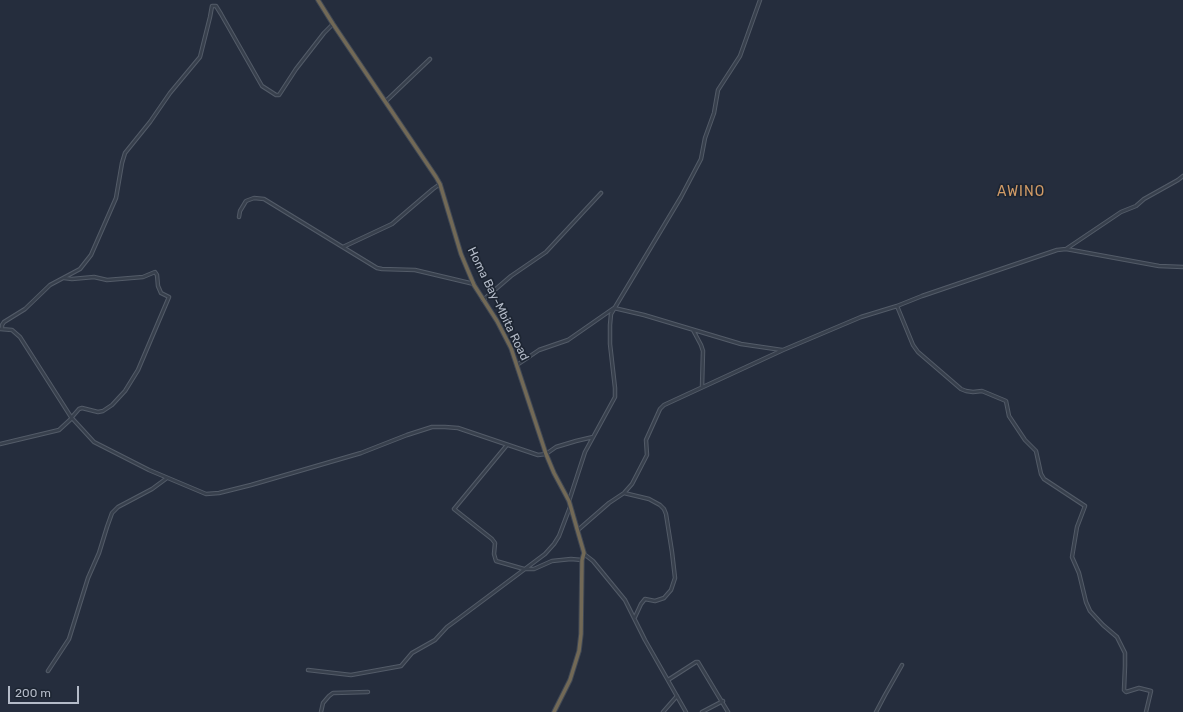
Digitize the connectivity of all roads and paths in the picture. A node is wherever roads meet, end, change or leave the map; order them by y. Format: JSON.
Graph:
{"nodes":[{"id":1,"x":318,"y":0,"type":"edge"},
{"id":2,"x":760,"y":0,"type":"edge"},
{"id":3,"x":332,"y":24,"type":"junction"},
{"id":4,"x":430,"y":58,"type":"dead end"},
{"id":5,"x":386,"y":101,"type":"junction"},
{"id":6,"x":1183,"y":176,"type":"edge"},
{"id":7,"x":440,"y":184,"type":"junction"},
{"id":8,"x":601,"y":193,"type":"dead end"},
{"id":9,"x":239,"y":217,"type":"dead end"},
{"id":10,"x":343,"y":247,"type":"junction"},
{"id":11,"x":1066,"y":249,"type":"junction"},
{"id":12,"x":1183,"y":267,"type":"edge"},
{"id":13,"x":63,"y":278,"type":"junction"},
{"id":14,"x":474,"y":284,"type":"junction"},
{"id":15,"x":484,"y":300,"type":"junction"},
{"id":16,"x":896,"y":306,"type":"junction"},
{"id":17,"x":614,"y":308,"type":"junction"},
{"id":18,"x":1,"y":328,"type":"edge"},
{"id":19,"x":692,"y":329,"type":"junction"},
{"id":20,"x":783,"y":350,"type":"junction"},
{"id":21,"x":517,"y":364,"type":"junction"},
{"id":22,"x":702,"y":387,"type":"junction"},
{"id":23,"x":72,"y":417,"type":"junction"},
{"id":24,"x":592,"y":437,"type":"junction"},
{"id":25,"x":0,"y":444,"type":"edge"},
{"id":26,"x":507,"y":445,"type":"junction"},
{"id":27,"x":546,"y":454,"type":"junction"},
{"id":28,"x":166,"y":478,"type":"junction"},
{"id":29,"x":624,"y":493,"type":"junction"},
{"id":30,"x":569,"y":501,"type":"junction"},
{"id":31,"x":570,"y":506,"type":"junction"},
{"id":32,"x":578,"y":530,"type":"junction"},
{"id":33,"x":584,"y":554,"type":"junction"},
{"id":34,"x":582,"y":560,"type":"junction"},
{"id":35,"x":524,"y":569,"type":"junction"},
{"id":36,"x":635,"y":617,"type":"junction"},
{"id":37,"x":902,"y":665,"type":"dead end"},
{"id":38,"x":308,"y":670,"type":"dead end"},
{"id":39,"x":48,"y":671,"type":"dead end"},
{"id":40,"x":668,"y":680,"type":"junction"},
{"id":41,"x":368,"y":692,"type":"dead end"},
{"id":42,"x":677,"y":695,"type":"junction"},
{"id":43,"x":723,"y":701,"type":"junction"},
{"id":44,"x":321,"y":712,"type":"edge"},
{"id":45,"x":554,"y":712,"type":"edge"},
{"id":46,"x":663,"y":712,"type":"edge"},
{"id":47,"x":686,"y":712,"type":"edge"},
{"id":48,"x":702,"y":712,"type":"edge"},
{"id":49,"x":728,"y":712,"type":"edge"},
{"id":50,"x":876,"y":712,"type":"edge"},
{"id":51,"x":1146,"y":712,"type":"edge"}],
"edges":[{"from":1,"to":3,"type":"highway","name":"Homa Bay-Mbita Road"},
{"from":2,"to":17,"type":"street"},
{"from":3,"to":5,"type":"highway","name":"Homa Bay-Mbita Road"},
{"from":3,"to":13,"type":"street"},
{"from":4,"to":5,"type":"street"},
{"from":5,"to":7,"type":"highway","name":"Homa Bay-Mbita Road"},
{"from":6,"to":11,"type":"street"},
{"from":7,"to":10,"type":"street"},
{"from":7,"to":14,"type":"highway","name":"Homa Bay-Mbita Road"},
{"from":8,"to":15,"type":"street"},
{"from":9,"to":10,"type":"street"},
{"from":10,"to":14,"type":"street"},
{"from":11,"to":12,"type":"street"},
{"from":11,"to":16,"type":"street"},
{"from":13,"to":18,"type":"street"},
{"from":13,"to":23,"type":"street"},
{"from":14,"to":15,"type":"highway","name":"Homa Bay-Mbita Road"},
{"from":15,"to":21,"type":"highway","name":"Homa Bay-Mbita Road"},
{"from":16,"to":20,"type":"street"},
{"from":16,"to":51,"type":"street"},
{"from":17,"to":19,"type":"street"},
{"from":17,"to":21,"type":"street"},
{"from":17,"to":24,"type":"street"},
{"from":18,"to":23,"type":"street"},
{"from":19,"to":20,"type":"street"},
{"from":19,"to":22,"type":"street"},
{"from":20,"to":22,"type":"street"},
{"from":21,"to":27,"type":"highway","name":"Homa Bay-Mbita Road"},
{"from":22,"to":29,"type":"street"},
{"from":23,"to":25,"type":"street"},
{"from":23,"to":28,"type":"street"},
{"from":24,"to":27,"type":"street"},
{"from":24,"to":30,"type":"street"},
{"from":26,"to":27,"type":"street"},
{"from":26,"to":28,"type":"street"},
{"from":26,"to":35,"type":"street"},
{"from":27,"to":30,"type":"highway","name":"Homa Bay-Mbita Road"},
{"from":28,"to":39,"type":"street"},
{"from":29,"to":32,"type":"street"},
{"from":29,"to":36,"type":"street"},
{"from":30,"to":31,"type":"highway","name":"Homa Bay-Mbita Road"},
{"from":31,"to":32,"type":"highway","name":"Homa Bay-Mbita Road"},
{"from":31,"to":35,"type":"street"},
{"from":32,"to":33,"type":"highway","name":"Homa Bay-Mbita Road"},
{"from":33,"to":34,"type":"highway"},
{"from":33,"to":36,"type":"street"},
{"from":34,"to":35,"type":"street"},
{"from":34,"to":45,"type":"highway"},
{"from":35,"to":38,"type":"street"},
{"from":36,"to":40,"type":"street"},
{"from":37,"to":50,"type":"street"},
{"from":40,"to":42,"type":"street"},
{"from":40,"to":43,"type":"street"},
{"from":41,"to":44,"type":"street"},
{"from":42,"to":46,"type":"street"},
{"from":42,"to":47,"type":"street"},
{"from":43,"to":48,"type":"street"},
{"from":43,"to":49,"type":"street"}]}
